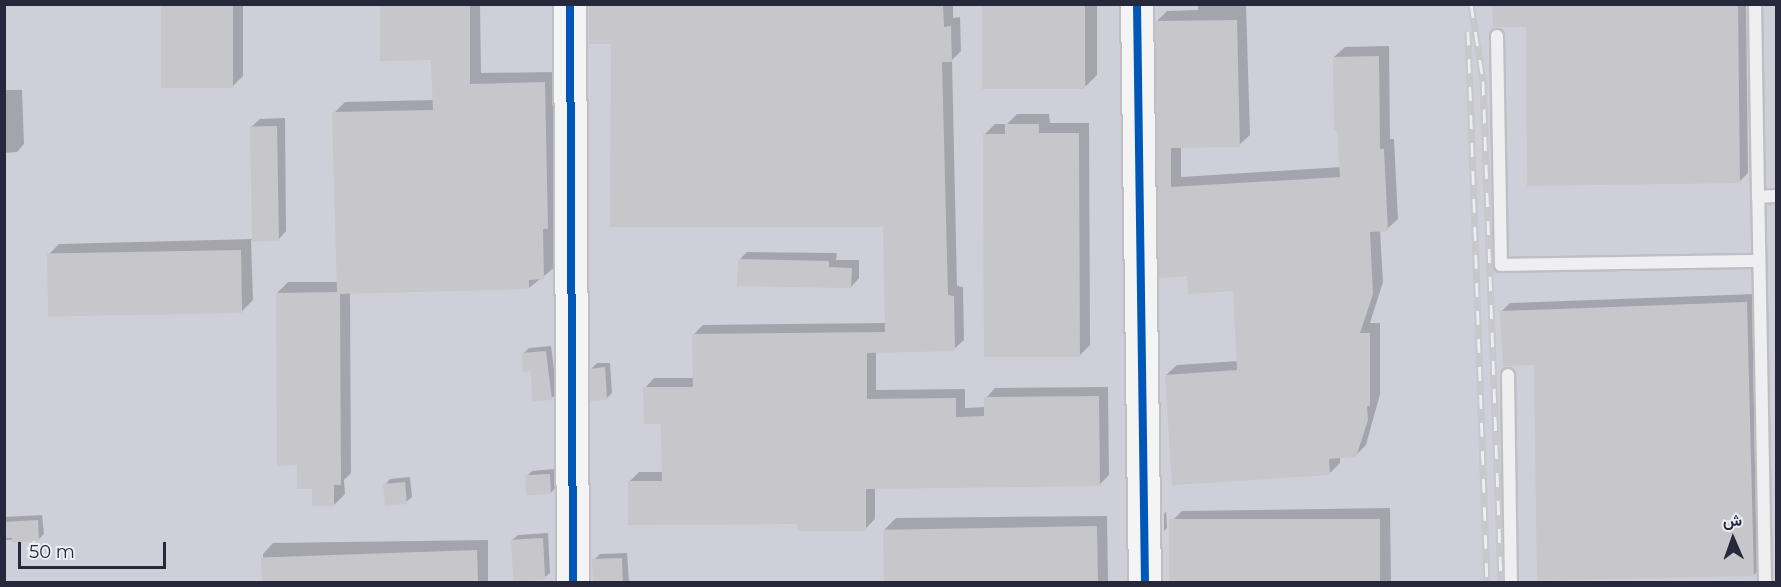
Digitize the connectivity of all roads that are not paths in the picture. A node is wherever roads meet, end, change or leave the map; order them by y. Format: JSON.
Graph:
{"nodes":[{"id":1,"x":570,"y":4,"type":"edge"},
{"id":2,"x":1137,"y":4,"type":"edge"},
{"id":3,"x":1755,"y":4,"type":"edge"},
{"id":4,"x":1497,"y":36,"type":"dead end"},
{"id":5,"x":1758,"y":196,"type":"junction"},
{"id":6,"x":1776,"y":196,"type":"edge"},
{"id":7,"x":1759,"y":261,"type":"junction"},
{"id":8,"x":1508,"y":375,"type":"dead end"},
{"id":9,"x":573,"y":582,"type":"edge"},
{"id":10,"x":1145,"y":582,"type":"edge"},
{"id":11,"x":1511,"y":582,"type":"edge"},
{"id":12,"x":1765,"y":582,"type":"edge"}],
"edges":[{"from":1,"to":9,"type":"street"},
{"from":2,"to":10,"type":"street"},
{"from":3,"to":5,"type":"lane"},
{"from":4,"to":7,"type":"lane"},
{"from":5,"to":6,"type":"lane"},
{"from":5,"to":7,"type":"lane"},
{"from":7,"to":12,"type":"lane"},
{"from":8,"to":11,"type":"lane"}]}
